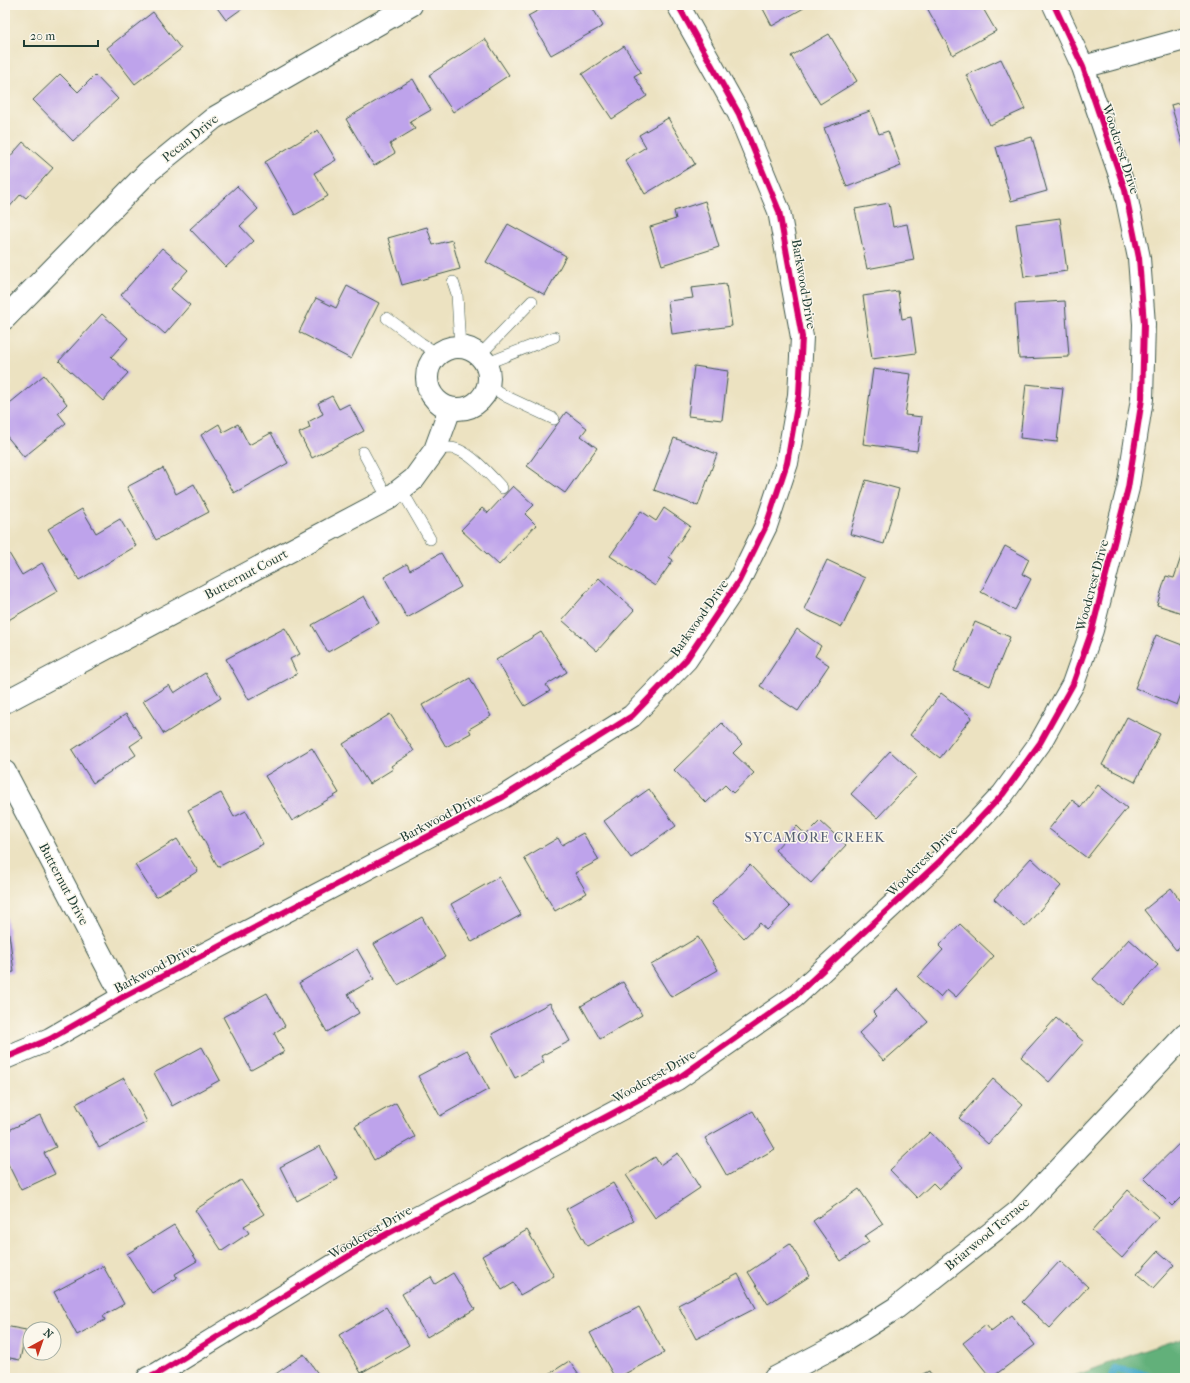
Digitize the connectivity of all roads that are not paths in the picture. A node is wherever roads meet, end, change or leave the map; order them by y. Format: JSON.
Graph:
{"nodes":[{"id":1,"x":411,"y":5,"type":"edge"},
{"id":2,"x":678,"y":5,"type":"edge"},
{"id":3,"x":1054,"y":5,"type":"edge"},
{"id":4,"x":1185,"y":39,"type":"edge"},
{"id":5,"x":1083,"y":67,"type":"junction"},
{"id":6,"x":453,"y":282,"type":"dead end"},
{"id":7,"x":532,"y":301,"type":"dead end"},
{"id":8,"x":5,"y":318,"type":"edge"},
{"id":9,"x":387,"y":318,"type":"dead end"},
{"id":10,"x":554,"y":337,"type":"dead end"},
{"id":11,"x":438,"y":354,"type":"junction"},
{"id":12,"x":478,"y":363,"type":"junction"},
{"id":13,"x":450,"y":409,"type":"junction"},
{"id":14,"x":554,"y":419,"type":"dead end"},
{"id":15,"x":435,"y":450,"type":"junction"},
{"id":16,"x":363,"y":452,"type":"dead end"},
{"id":17,"x":502,"y":488,"type":"dead end"},
{"id":18,"x":394,"y":494,"type":"junction"},
{"id":19,"x":430,"y":539,"type":"dead end"},
{"id":20,"x":5,"y":702,"type":"edge"},
{"id":21,"x":5,"y":772,"type":"edge"},
{"id":22,"x":124,"y":997,"type":"junction"},
{"id":23,"x":1185,"y":1035,"type":"edge"},
{"id":24,"x":5,"y":1058,"type":"edge"},
{"id":25,"x":148,"y":1378,"type":"edge"},
{"id":26,"x":775,"y":1378,"type":"edge"}],
"edges":[{"from":1,"to":8,"type":"street","name":"Pecan Drive"},
{"from":2,"to":22,"type":"street","name":"Barkwood Drive"},
{"from":3,"to":5,"type":"street","name":"Woodcrest Drive"},
{"from":4,"to":5,"type":"street"},
{"from":5,"to":25,"type":"street","name":"Woodcrest Drive"},
{"from":6,"to":12,"type":"lane"},
{"from":7,"to":12,"type":"lane"},
{"from":9,"to":11,"type":"lane"},
{"from":10,"to":12,"type":"lane"},
{"from":11,"to":12,"type":"street"},
{"from":11,"to":13,"type":"street"},
{"from":12,"to":13,"type":"street"},
{"from":12,"to":14,"type":"lane"},
{"from":13,"to":15,"type":"street","name":"Butternut Court"},
{"from":15,"to":17,"type":"lane"},
{"from":15,"to":18,"type":"street","name":"Butternut Court"},
{"from":16,"to":18,"type":"lane"},
{"from":18,"to":19,"type":"lane"},
{"from":18,"to":20,"type":"street","name":"Butternut Court"},
{"from":21,"to":22,"type":"street","name":"Butternut Drive"},
{"from":22,"to":24,"type":"street","name":"Barkwood Drive"},
{"from":23,"to":26,"type":"street","name":"Briarwood Terrace"}]}
